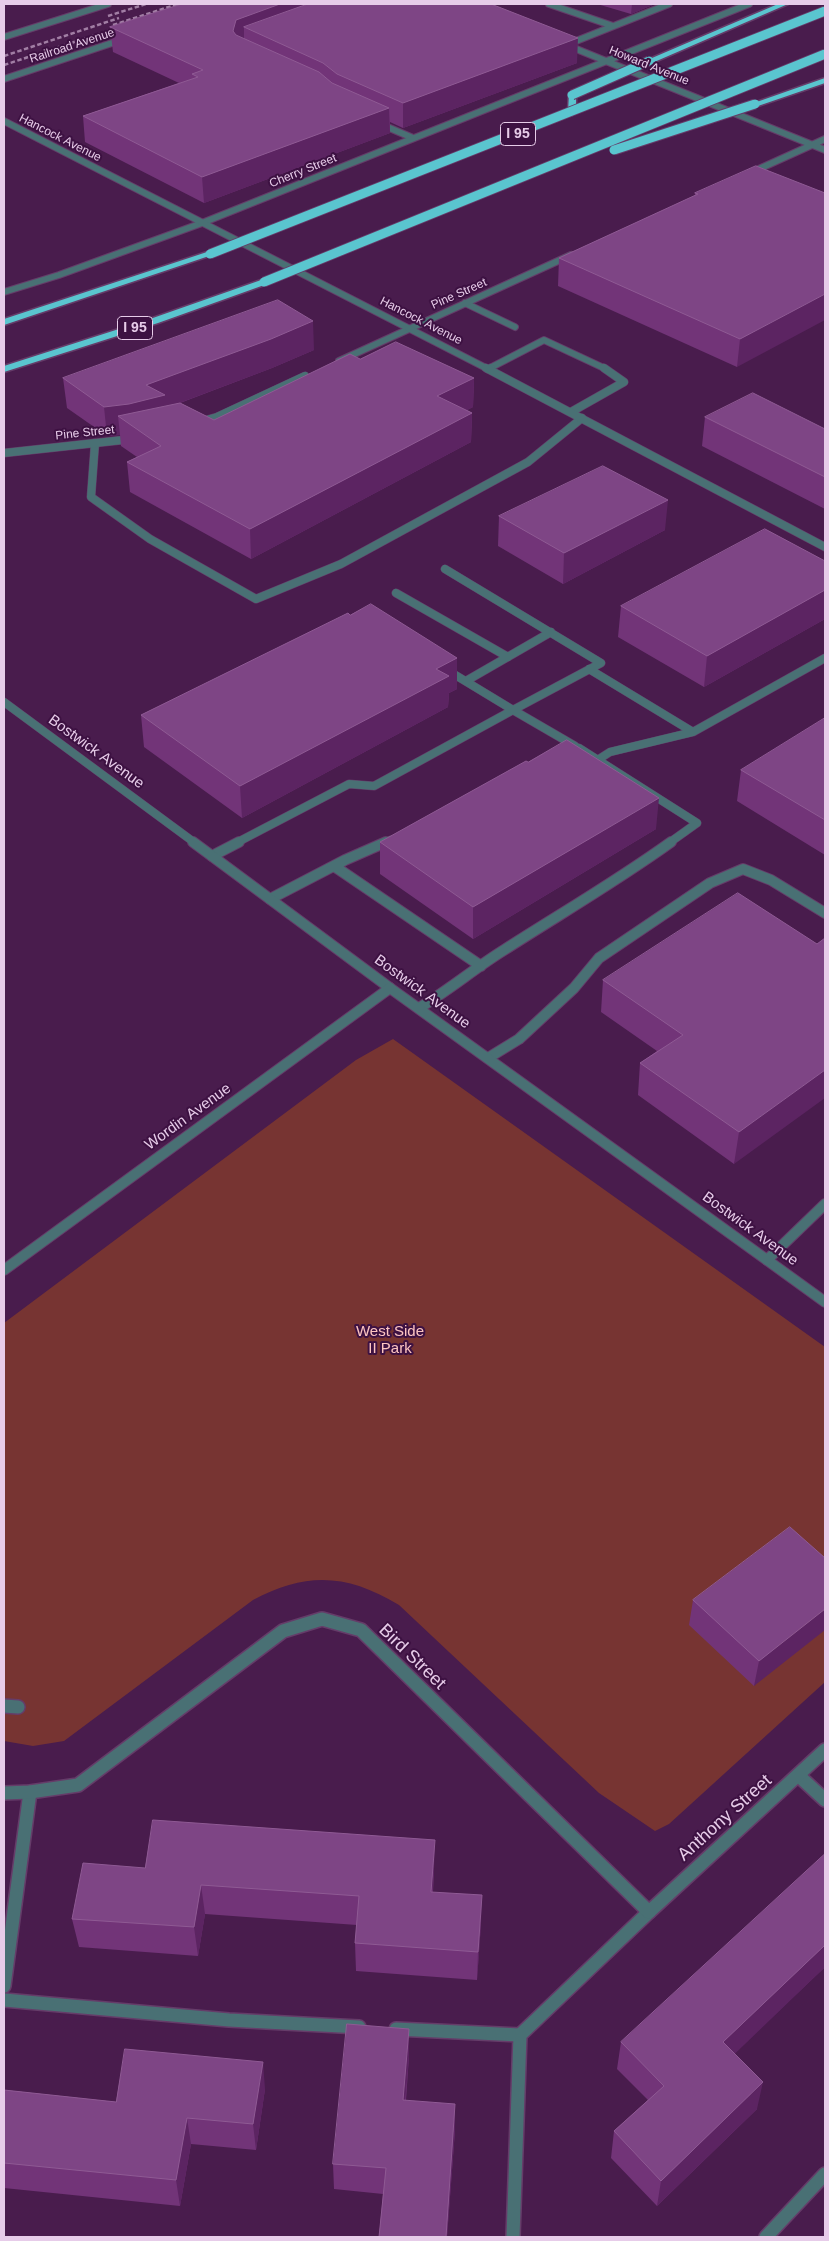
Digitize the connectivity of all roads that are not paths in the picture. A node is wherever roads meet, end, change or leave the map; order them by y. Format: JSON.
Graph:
{"nodes":[{"id":1,"x":108,"y":4,"type":"edge"},
{"id":2,"x":549,"y":4,"type":"edge"},
{"id":3,"x":669,"y":4,"type":"edge"},
{"id":4,"x":749,"y":4,"type":"edge"},
{"id":5,"x":784,"y":4,"type":"edge"},
{"id":6,"x":825,"y":11,"type":"edge"},
{"id":7,"x":613,"y":26,"type":"junction"},
{"id":8,"x":4,"y":37,"type":"edge"},
{"id":9,"x":127,"y":38,"type":"edge"},
{"id":10,"x":557,"y":41,"type":"edge"},
{"id":11,"x":566,"y":45,"type":"junction"},
{"id":12,"x":825,"y":54,"type":"edge"},
{"id":13,"x":607,"y":61,"type":"junction"},
{"id":14,"x":4,"y":79,"type":"edge"},
{"id":15,"x":825,"y":80,"type":"edge"},
{"id":16,"x":572,"y":112,"type":"junction"},
{"id":17,"x":369,"y":119,"type":"edge"},
{"id":18,"x":4,"y":121,"type":"edge"},
{"id":19,"x":414,"y":138,"type":"junction"},
{"id":20,"x":825,"y":139,"type":"edge"},
{"id":21,"x":813,"y":145,"type":"junction"},
{"id":22,"x":825,"y":150,"type":"edge"},
{"id":23,"x":746,"y":175,"type":"edge"},
{"id":24,"x":519,"y":179,"type":"junction"},
{"id":25,"x":202,"y":223,"type":"junction"},
{"id":26,"x":580,"y":251,"type":"edge"},
{"id":27,"x":4,"y":292,"type":"edge"},
{"id":28,"x":465,"y":303,"type":"junction"},
{"id":29,"x":4,"y":322,"type":"edge"},
{"id":30,"x":516,"y":327,"type":"dead end"},
{"id":31,"x":410,"y":328,"type":"junction"},
{"id":32,"x":334,"y":363,"type":"edge"},
{"id":33,"x":488,"y":368,"type":"junction"},
{"id":34,"x":4,"y":369,"type":"edge"},
{"id":35,"x":316,"y":372,"type":"edge"},
{"id":36,"x":571,"y":412,"type":"junction"},
{"id":37,"x":582,"y":418,"type":"junction"},
{"id":38,"x":189,"y":424,"type":"edge"},
{"id":39,"x":142,"y":437,"type":"edge"},
{"id":40,"x":95,"y":443,"type":"junction"},
{"id":41,"x":4,"y":454,"type":"edge"},
{"id":42,"x":825,"y":547,"type":"edge"},
{"id":43,"x":445,"y":569,"type":"dead end"},
{"id":44,"x":396,"y":593,"type":"dead end"},
{"id":45,"x":551,"y":632,"type":"junction"},
{"id":46,"x":508,"y":657,"type":"junction"},
{"id":47,"x":825,"y":658,"type":"edge"},
{"id":48,"x":442,"y":666,"type":"edge"},
{"id":49,"x":589,"y":669,"type":"junction"},
{"id":50,"x":466,"y":681,"type":"junction"},
{"id":51,"x":4,"y":702,"type":"edge"},
{"id":52,"x":513,"y":710,"type":"junction"},
{"id":53,"x":694,"y":732,"type":"junction"},
{"id":54,"x":599,"y":759,"type":"junction"},
{"id":55,"x":397,"y":838,"type":"edge"},
{"id":56,"x":212,"y":856,"type":"junction"},
{"id":57,"x":334,"y":866,"type":"junction"},
{"id":58,"x":270,"y":899,"type":"junction"},
{"id":59,"x":825,"y":913,"type":"edge"},
{"id":60,"x":481,"y":966,"type":"junction"},
{"id":61,"x":390,"y":988,"type":"junction"},
{"id":62,"x":419,"y":1008,"type":"junction"},
{"id":63,"x":488,"y":1058,"type":"junction"},
{"id":64,"x":825,"y":1204,"type":"edge"},
{"id":65,"x":767,"y":1260,"type":"junction"},
{"id":66,"x":5,"y":1268,"type":"edge"},
{"id":67,"x":825,"y":1302,"type":"edge"},
{"id":68,"x":4,"y":1706,"type":"edge"},
{"id":69,"x":18,"y":1707,"type":"dead end"},
{"id":70,"x":825,"y":1750,"type":"edge"},
{"id":71,"x":798,"y":1776,"type":"junction"},
{"id":72,"x":4,"y":1792,"type":"edge"},
{"id":73,"x":30,"y":1792,"type":"junction"},
{"id":74,"x":825,"y":1800,"type":"edge"},
{"id":75,"x":648,"y":1912,"type":"junction"},
{"id":76,"x":4,"y":1986,"type":"edge"},
{"id":77,"x":4,"y":2000,"type":"edge"},
{"id":78,"x":520,"y":2036,"type":"junction"},
{"id":79,"x":825,"y":2174,"type":"edge"},
{"id":80,"x":513,"y":2237,"type":"edge"},
{"id":81,"x":766,"y":2237,"type":"edge"}],
"edges":[{"from":1,"to":8,"type":"street","name":"Railroad Avenue"},
{"from":2,"to":7,"type":"street"},
{"from":3,"to":7,"type":"street"},
{"from":4,"to":13,"type":"street","name":"Cherry Street"},
{"from":5,"to":16,"type":"highway","bridge":true},
{"from":6,"to":16,"type":"highway","number":"I 95","bridge":true},
{"from":7,"to":11,"type":"street"},
{"from":9,"to":14,"type":"street","name":"Railroad Avenue"},
{"from":10,"to":11,"type":"street","name":"Howard Avenue"},
{"from":11,"to":13,"type":"street","name":"Howard Avenue"},
{"from":12,"to":24,"type":"highway","number":"I 95","bridge":true},
{"from":13,"to":19,"type":"street","name":"Cherry Street"},
{"from":13,"to":21,"type":"street","name":"Howard Avenue"},
{"from":15,"to":24,"type":"highway","bridge":true},
{"from":16,"to":29,"type":"highway","number":"I 95","bridge":true},
{"from":17,"to":19,"type":"street"},
{"from":18,"to":25,"type":"street","name":"Hancock Avenue"},
{"from":19,"to":25,"type":"street","name":"Cherry Street"},
{"from":20,"to":21,"type":"street"},
{"from":21,"to":22,"type":"street","name":"Howard Avenue"},
{"from":21,"to":23,"type":"street"},
{"from":24,"to":34,"type":"highway","number":"I 95","bridge":true},
{"from":25,"to":27,"type":"street","name":"Cherry Street"},
{"from":25,"to":31,"type":"street","name":"Hancock Avenue"},
{"from":26,"to":28,"type":"street","name":"Pine Street"},
{"from":28,"to":30,"type":"street"},
{"from":28,"to":31,"type":"street","name":"Pine Street"},
{"from":31,"to":32,"type":"street","name":"Pine Street"},
{"from":31,"to":33,"type":"street","name":"Hancock Avenue"},
{"from":33,"to":36,"type":"street","name":"Hancock Avenue"},
{"from":33,"to":36,"type":"street"},
{"from":35,"to":38,"type":"street"},
{"from":36,"to":37,"type":"street","name":"Hancock Avenue"},
{"from":37,"to":40,"type":"street"},
{"from":37,"to":42,"type":"street","name":"Hancock Avenue"},
{"from":39,"to":40,"type":"street","name":"Pine Street"},
{"from":40,"to":41,"type":"street","name":"Pine Street"},
{"from":43,"to":45,"type":"street"},
{"from":44,"to":46,"type":"street"},
{"from":45,"to":46,"type":"street"},
{"from":45,"to":49,"type":"street"},
{"from":46,"to":50,"type":"street"},
{"from":47,"to":53,"type":"street"},
{"from":48,"to":50,"type":"street"},
{"from":49,"to":52,"type":"street"},
{"from":49,"to":53,"type":"street"},
{"from":50,"to":52,"type":"street"},
{"from":51,"to":56,"type":"street","name":"Bostwick Avenue"},
{"from":52,"to":54,"type":"street"},
{"from":52,"to":56,"type":"street"},
{"from":53,"to":54,"type":"street"},
{"from":54,"to":60,"type":"street"},
{"from":55,"to":57,"type":"street"},
{"from":56,"to":58,"type":"street","name":"Bostwick Avenue"},
{"from":57,"to":58,"type":"street"},
{"from":57,"to":60,"type":"street"},
{"from":58,"to":61,"type":"street","name":"Bostwick Avenue"},
{"from":59,"to":63,"type":"street"},
{"from":60,"to":62,"type":"street"},
{"from":61,"to":62,"type":"street","name":"Bostwick Avenue"},
{"from":61,"to":66,"type":"street","name":"Wordin Avenue"},
{"from":62,"to":63,"type":"street","name":"Bostwick Avenue"},
{"from":63,"to":65,"type":"street","name":"Bostwick Avenue"},
{"from":64,"to":65,"type":"street"},
{"from":65,"to":67,"type":"street","name":"Bostwick Avenue"},
{"from":68,"to":69,"type":"street"},
{"from":70,"to":71,"type":"street","name":"Anthony Street"},
{"from":71,"to":74,"type":"street"},
{"from":71,"to":75,"type":"street","name":"Anthony Street"},
{"from":72,"to":73,"type":"street","name":"Bird Street"},
{"from":73,"to":75,"type":"street","name":"Bird Street"},
{"from":73,"to":76,"type":"street"},
{"from":75,"to":78,"type":"street","name":"Anthony Street"},
{"from":77,"to":78,"type":"street"},
{"from":78,"to":80,"type":"street"},
{"from":79,"to":81,"type":"street"}]}
